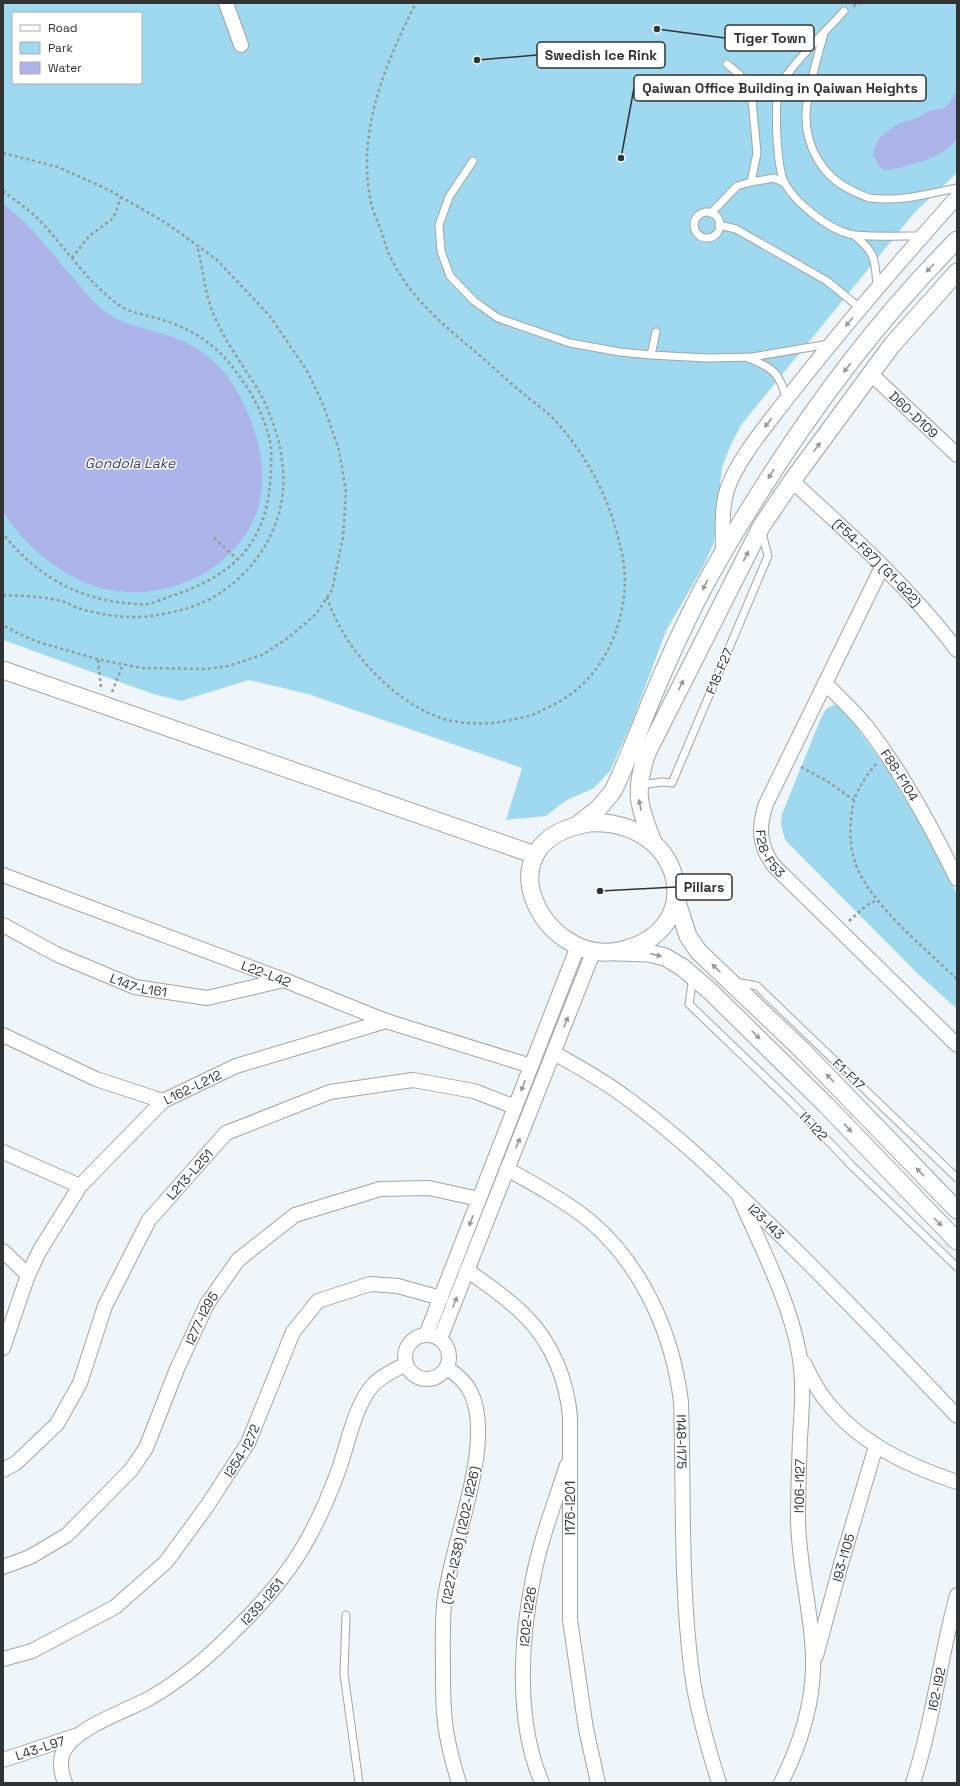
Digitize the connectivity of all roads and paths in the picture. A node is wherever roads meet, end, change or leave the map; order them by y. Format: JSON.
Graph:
{"nodes":[{"id":1,"x":226,"y":3,"type":"edge"},
{"id":2,"x":416,"y":3,"type":"edge"},
{"id":3,"x":844,"y":11,"type":"dead end"},
{"id":4,"x":824,"y":33,"type":"junction"},
{"id":5,"x":241,"y":45,"type":"dead end"},
{"id":6,"x":727,"y":64,"type":"dead end"},
{"id":7,"x":3,"y":153,"type":"edge"},
{"id":8,"x":473,"y":160,"type":"dead end"},
{"id":9,"x":751,"y":182,"type":"junction"},
{"id":10,"x":785,"y":183,"type":"junction"},
{"id":11,"x":957,"y":188,"type":"edge"},
{"id":12,"x":3,"y":191,"type":"edge"},
{"id":13,"x":121,"y":197,"type":"junction"},
{"id":14,"x":957,"y":197,"type":"edge"},
{"id":15,"x":710,"y":213,"type":"junction"},
{"id":16,"x":719,"y":224,"type":"junction"},
{"id":17,"x":854,"y":235,"type":"junction"},
{"id":18,"x":922,"y":236,"type":"junction"},
{"id":19,"x":957,"y":240,"type":"edge"},
{"id":20,"x":197,"y":245,"type":"junction"},
{"id":21,"x":72,"y":258,"type":"junction"},
{"id":22,"x":957,"y":272,"type":"edge"},
{"id":23,"x":877,"y":289,"type":"junction"},
{"id":24,"x":860,"y":308,"type":"junction"},
{"id":25,"x":656,"y":332,"type":"dead end"},
{"id":26,"x":831,"y":343,"type":"junction"},
{"id":27,"x":651,"y":355,"type":"junction"},
{"id":28,"x":746,"y":357,"type":"junction"},
{"id":29,"x":871,"y":374,"type":"junction"},
{"id":30,"x":786,"y":400,"type":"junction"},
{"id":31,"x":957,"y":455,"type":"edge"},
{"id":32,"x":792,"y":481,"type":"junction"},
{"id":33,"x":761,"y":527,"type":"junction"},
{"id":34,"x":4,"y":535,"type":"edge"},
{"id":35,"x":214,"y":538,"type":"dead end"},
{"id":36,"x":723,"y":553,"type":"junction"},
{"id":37,"x":236,"y":559,"type":"junction"},
{"id":38,"x":882,"y":567,"type":"junction"},
{"id":39,"x":3,"y":595,"type":"edge"},
{"id":40,"x":327,"y":598,"type":"junction"},
{"id":41,"x":3,"y":625,"type":"edge"},
{"id":42,"x":957,"y":650,"type":"edge"},
{"id":43,"x":98,"y":660,"type":"junction"},
{"id":44,"x":123,"y":664,"type":"junction"},
{"id":45,"x":3,"y":670,"type":"edge"},
{"id":46,"x":825,"y":683,"type":"junction"},
{"id":47,"x":105,"y":706,"type":"junction"},
{"id":48,"x":885,"y":752,"type":"junction"},
{"id":49,"x":787,"y":760,"type":"junction"},
{"id":50,"x":638,"y":785,"type":"junction"},
{"id":51,"x":854,"y":800,"type":"junction"},
{"id":52,"x":576,"y":825,"type":"junction"},
{"id":53,"x":653,"y":842,"type":"junction"},
{"id":54,"x":535,"y":855,"type":"junction"},
{"id":55,"x":3,"y":875,"type":"edge"},
{"id":56,"x":957,"y":879,"type":"edge"},
{"id":57,"x":676,"y":899,"type":"junction"},
{"id":58,"x":877,"y":900,"type":"junction"},
{"id":59,"x":3,"y":925,"type":"edge"},
{"id":60,"x":840,"y":930,"type":"junction"},
{"id":61,"x":578,"y":946,"type":"junction"},
{"id":62,"x":594,"y":950,"type":"junction"},
{"id":63,"x":617,"y":952,"type":"junction"},
{"id":64,"x":693,"y":977,"type":"junction"},
{"id":65,"x":957,"y":979,"type":"edge"},
{"id":66,"x":284,"y":980,"type":"junction"},
{"id":67,"x":735,"y":986,"type":"junction"},
{"id":68,"x":386,"y":1021,"type":"junction"},
{"id":69,"x":3,"y":1035,"type":"edge"},
{"id":70,"x":957,"y":1045,"type":"edge"},
{"id":71,"x":554,"y":1053,"type":"junction"},
{"id":72,"x":531,"y":1066,"type":"junction"},
{"id":73,"x":163,"y":1101,"type":"junction"},
{"id":74,"x":515,"y":1106,"type":"junction"},
{"id":75,"x":3,"y":1152,"type":"edge"},
{"id":76,"x":507,"y":1170,"type":"junction"},
{"id":77,"x":957,"y":1178,"type":"edge"},
{"id":78,"x":80,"y":1186,"type":"junction"},
{"id":79,"x":738,"y":1194,"type":"junction"},
{"id":80,"x":479,"y":1199,"type":"junction"},
{"id":81,"x":957,"y":1210,"type":"edge"},
{"id":82,"x":957,"y":1241,"type":"edge"},
{"id":83,"x":3,"y":1251,"type":"edge"},
{"id":84,"x":957,"y":1267,"type":"edge"},
{"id":85,"x":467,"y":1270,"type":"junction"},
{"id":86,"x":28,"y":1275,"type":"junction"},
{"id":87,"x":441,"y":1298,"type":"junction"},
{"id":88,"x":426,"y":1335,"type":"junction"},
{"id":89,"x":440,"y":1339,"type":"junction"},
{"id":90,"x":3,"y":1348,"type":"edge"},
{"id":91,"x":799,"y":1352,"type":"junction"},
{"id":92,"x":406,"y":1364,"type":"junction"},
{"id":93,"x":447,"y":1368,"type":"junction"},
{"id":94,"x":957,"y":1416,"type":"edge"},
{"id":95,"x":876,"y":1446,"type":"junction"},
{"id":96,"x":570,"y":1454,"type":"junction"},
{"id":97,"x":3,"y":1470,"type":"edge"},
{"id":98,"x":957,"y":1482,"type":"edge"},
{"id":99,"x":3,"y":1567,"type":"edge"},
{"id":100,"x":957,"y":1595,"type":"edge"},
{"id":101,"x":346,"y":1615,"type":"dead end"},
{"id":102,"x":3,"y":1659,"type":"edge"},
{"id":103,"x":813,"y":1669,"type":"junction"},
{"id":104,"x":77,"y":1736,"type":"junction"},
{"id":105,"x":3,"y":1760,"type":"edge"},
{"id":106,"x":64,"y":1783,"type":"edge"},
{"id":107,"x":359,"y":1783,"type":"edge"},
{"id":108,"x":459,"y":1783,"type":"edge"},
{"id":109,"x":542,"y":1783,"type":"edge"},
{"id":110,"x":598,"y":1783,"type":"edge"},
{"id":111,"x":719,"y":1783,"type":"edge"},
{"id":112,"x":781,"y":1783,"type":"edge"},
{"id":113,"x":913,"y":1783,"type":"edge"}],
"edges":[{"from":1,"to":5,"type":"street"},
{"from":2,"to":40,"type":"path"},
{"from":3,"to":4,"type":"lane"},
{"from":4,"to":10,"type":"lane"},
{"from":4,"to":11,"type":"lane"},
{"from":6,"to":9,"type":"lane"},
{"from":7,"to":13,"type":"path"},
{"from":8,"to":27,"type":"lane"},
{"from":9,"to":10,"type":"lane"},
{"from":9,"to":15,"type":"lane"},
{"from":10,"to":17,"type":"lane"},
{"from":12,"to":21,"type":"path"},
{"from":13,"to":20,"type":"path"},
{"from":13,"to":21,"type":"path"},
{"from":14,"to":18,"type":"street"},
{"from":15,"to":16,"type":"lane"},
{"from":15,"to":16,"type":"lane"},
{"from":16,"to":24,"type":"lane"},
{"from":17,"to":18,"type":"lane"},
{"from":17,"to":23,"type":"lane"},
{"from":18,"to":23,"type":"street"},
{"from":19,"to":36,"type":"street","one_way":true},
{"from":20,"to":39,"type":"path"},
{"from":20,"to":40,"type":"path"},
{"from":21,"to":37,"type":"path"},
{"from":22,"to":29,"type":"street"},
{"from":23,"to":24,"type":"street"},
{"from":24,"to":26,"type":"street","one_way":true},
{"from":25,"to":27,"type":"lane"},
{"from":26,"to":28,"type":"lane"},
{"from":26,"to":30,"type":"street"},
{"from":27,"to":28,"type":"lane"},
{"from":28,"to":30,"type":"lane"},
{"from":29,"to":31,"type":"street","name":"D60-D109"},
{"from":32,"to":29,"type":"street","one_way":true},
{"from":30,"to":36,"type":"street","one_way":true},
{"from":32,"to":33,"type":"street"},
{"from":32,"to":38,"type":"street","name":"(F54-F87) (G1-G22)"},
{"from":50,"to":33,"type":"street","one_way":true},
{"from":33,"to":50,"type":"lane","name":"F18-F27"},
{"from":34,"to":37,"type":"path"},
{"from":35,"to":37,"type":"path"},
{"from":36,"to":52,"type":"street","one_way":true},
{"from":38,"to":42,"type":"street","name":"(F54-F87) (G1-G22)"},
{"from":38,"to":46,"type":"street","name":"F28-F53"},
{"from":40,"to":44,"type":"path"},
{"from":41,"to":43,"type":"path"},
{"from":43,"to":44,"type":"path"},
{"from":43,"to":47,"type":"path"},
{"from":44,"to":47,"type":"path"},
{"from":45,"to":47,"type":"street"},
{"from":46,"to":48,"type":"street","name":"F88-F104"},
{"from":46,"to":49,"type":"street","name":"F28-F53"},
{"from":47,"to":54,"type":"street"},
{"from":48,"to":51,"type":"path"},
{"from":48,"to":56,"type":"street","name":"F88-F104"},
{"from":49,"to":51,"type":"path"},
{"from":49,"to":60,"type":"street","name":"F28-F53"},
{"from":53,"to":50,"type":"street","one_way":true},
{"from":51,"to":58,"type":"path"},
{"from":52,"to":53,"type":"street"},
{"from":52,"to":54,"type":"street"},
{"from":53,"to":57,"type":"street"},
{"from":54,"to":61,"type":"street"},
{"from":55,"to":66,"type":"street","name":"L22-L42"},
{"from":57,"to":63,"type":"street"},
{"from":67,"to":57,"type":"street","one_way":true},
{"from":58,"to":60,"type":"path"},
{"from":58,"to":65,"type":"path"},
{"from":59,"to":66,"type":"street","name":"L147-L161"},
{"from":60,"to":70,"type":"street","name":"F28-F53"},
{"from":61,"to":62,"type":"street"},
{"from":61,"to":72,"type":"street"},
{"from":62,"to":63,"type":"street"},
{"from":71,"to":62,"type":"street","one_way":true},
{"from":63,"to":64,"type":"street","one_way":true},
{"from":64,"to":82,"type":"street","one_way":true},
{"from":64,"to":84,"type":"lane","name":"I1-I22"},
{"from":66,"to":68,"type":"street","name":"L22-L42"},
{"from":67,"to":77,"type":"lane","name":"F1-F17"},
{"from":81,"to":67,"type":"street","one_way":true},
{"from":68,"to":72,"type":"street","name":"L22-L42"},
{"from":68,"to":73,"type":"street","name":"L162-L212"},
{"from":69,"to":73,"type":"street","name":"L162-L212"},
{"from":76,"to":71,"type":"street","one_way":true},
{"from":71,"to":79,"type":"street","name":"I23-I43"},
{"from":72,"to":74,"type":"street","one_way":true},
{"from":73,"to":78,"type":"street"},
{"from":74,"to":80,"type":"street"},
{"from":74,"to":97,"type":"street","name":"L213-L251"},
{"from":75,"to":78,"type":"street"},
{"from":76,"to":85,"type":"street"},
{"from":76,"to":111,"type":"street","name":"I148-I175"},
{"from":78,"to":86,"type":"street"},
{"from":79,"to":91,"type":"street","name":"I106-I127"},
{"from":79,"to":94,"type":"street","name":"I23-I43"},
{"from":80,"to":87,"type":"street","one_way":true},
{"from":80,"to":99,"type":"street","name":"I277-I295"},
{"from":83,"to":86,"type":"street"},
{"from":89,"to":85,"type":"street","one_way":true},
{"from":85,"to":96,"type":"street","name":"I176-I201"},
{"from":86,"to":90,"type":"street"},
{"from":87,"to":88,"type":"street"},
{"from":87,"to":102,"type":"street","name":"I254-I272"},
{"from":88,"to":89,"type":"street"},
{"from":88,"to":92,"type":"street"},
{"from":89,"to":93,"type":"street"},
{"from":91,"to":95,"type":"street"},
{"from":91,"to":103,"type":"street","name":"I106-I127"},
{"from":92,"to":93,"type":"street"},
{"from":92,"to":104,"type":"street","name":"I239-I251"},
{"from":93,"to":108,"type":"street","name":"(I227-I238) (I202-I226)"},
{"from":95,"to":98,"type":"street"},
{"from":95,"to":103,"type":"street","name":"I93-I105"},
{"from":96,"to":109,"type":"street","name":"I202-I226"},
{"from":96,"to":110,"type":"street","name":"I176-I201"},
{"from":100,"to":113,"type":"street","name":"I62-I92"},
{"from":101,"to":107,"type":"lane"},
{"from":103,"to":112,"type":"street","name":"I106-I127"},
{"from":104,"to":105,"type":"street","name":"L43-L97"},
{"from":104,"to":106,"type":"street","name":"I239-I251"}]}
